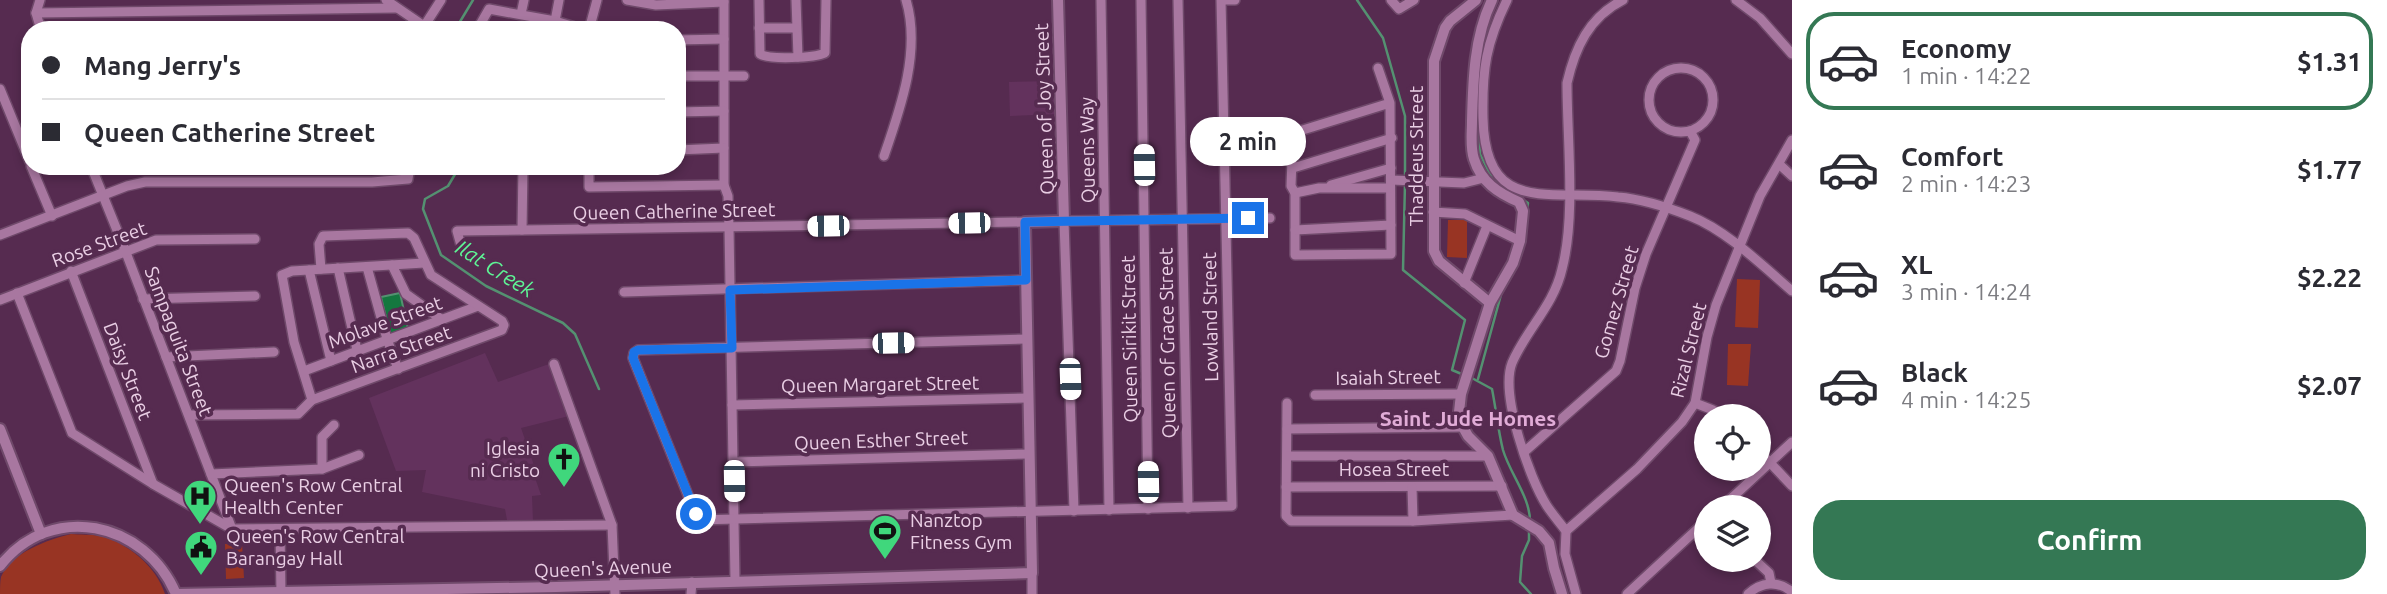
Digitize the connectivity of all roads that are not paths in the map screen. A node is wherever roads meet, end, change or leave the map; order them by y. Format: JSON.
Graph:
{"nodes":[{"id":1,"x":40,"y":0,"type":"edge"},
{"id":2,"x":386,"y":0,"type":"edge"},
{"id":3,"x":441,"y":0,"type":"edge"},
{"id":4,"x":524,"y":0,"type":"edge"},
{"id":5,"x":559,"y":0,"type":"edge"},
{"id":6,"x":597,"y":0,"type":"edge"},
{"id":7,"x":628,"y":0,"type":"edge"},
{"id":8,"x":759,"y":0,"type":"edge"},
{"id":9,"x":796,"y":0,"type":"edge"},
{"id":10,"x":826,"y":0,"type":"edge"},
{"id":11,"x":906,"y":0,"type":"edge"},
{"id":12,"x":1059,"y":0,"type":"edge"},
{"id":13,"x":1101,"y":0,"type":"edge"},
{"id":14,"x":1141,"y":0,"type":"edge"},
{"id":15,"x":1178,"y":0,"type":"edge"},
{"id":16,"x":1221,"y":0,"type":"edge"},
{"id":17,"x":1235,"y":0,"type":"edge"},
{"id":18,"x":1391,"y":0,"type":"edge"},
{"id":19,"x":1413,"y":0,"type":"edge"},
{"id":20,"x":1476,"y":0,"type":"edge"},
{"id":21,"x":1492,"y":0,"type":"edge"},
{"id":22,"x":1507,"y":0,"type":"edge"},
{"id":23,"x":1623,"y":0,"type":"edge"},
{"id":24,"x":1736,"y":0,"type":"edge"},
{"id":25,"x":724,"y":1,"type":"edge"},
{"id":26,"x":690,"y":2,"type":"edge"},
{"id":27,"x":396,"y":8,"type":"junction"},
{"id":28,"x":36,"y":13,"type":"junction"},
{"id":29,"x":521,"y":14,"type":"junction"},
{"id":30,"x":38,"y":21,"type":"edge"},
{"id":31,"x":414,"y":21,"type":"edge"},
{"id":32,"x":428,"y":21,"type":"edge"},
{"id":33,"x":482,"y":21,"type":"edge"},
{"id":34,"x":555,"y":21,"type":"joint"},
{"id":35,"x":590,"y":21,"type":"edge"},
{"id":36,"x":759,"y":28,"type":"junction"},
{"id":37,"x":796,"y":28,"type":"junction"},
{"id":38,"x":724,"y":39,"type":"junction"},
{"id":39,"x":686,"y":40,"type":"edge"},
{"id":40,"x":1792,"y":54,"type":"edge"},
{"id":41,"x":797,"y":57,"type":"junction"},
{"id":42,"x":1378,"y":68,"type":"dead end"},
{"id":43,"x":686,"y":76,"type":"edge"},
{"id":44,"x":724,"y":76,"type":"junction"},
{"id":45,"x":744,"y":76,"type":"dead end"},
{"id":46,"x":0,"y":89,"type":"edge"},
{"id":47,"x":1390,"y":103,"type":"junction"},
{"id":48,"x":724,"y":111,"type":"junction"},
{"id":49,"x":686,"y":112,"type":"edge"},
{"id":50,"x":1690,"y":131,"type":"junction"},
{"id":51,"x":1392,"y":138,"type":"junction"},
{"id":52,"x":21,"y":140,"type":"edge"},
{"id":53,"x":1792,"y":140,"type":"edge"},
{"id":54,"x":724,"y":149,"type":"junction"},
{"id":55,"x":686,"y":150,"type":"edge"},
{"id":56,"x":884,"y":156,"type":"dead end"},
{"id":57,"x":1779,"y":164,"type":"junction"},
{"id":58,"x":1293,"y":168,"type":"junction"},
{"id":59,"x":1391,"y":168,"type":"junction"},
{"id":60,"x":35,"y":175,"type":"edge"},
{"id":61,"x":94,"y":175,"type":"edge"},
{"id":62,"x":409,"y":175,"type":"edge"},
{"id":63,"x":523,"y":175,"type":"edge"},
{"id":64,"x":589,"y":175,"type":"edge"},
{"id":65,"x":1792,"y":176,"type":"edge"},
{"id":66,"x":1484,"y":178,"type":"junction"},
{"id":67,"x":1394,"y":183,"type":"junction"},
{"id":68,"x":1433,"y":183,"type":"junction"},
{"id":69,"x":724,"y":185,"type":"junction"},
{"id":70,"x":1319,"y":188,"type":"junction"},
{"id":71,"x":1295,"y":193,"type":"junction"},
{"id":72,"x":103,"y":195,"type":"junction"},
{"id":73,"x":1568,"y":195,"type":"junction"},
{"id":74,"x":1666,"y":208,"type":"junction"},
{"id":75,"x":1433,"y":212,"type":"junction"},
{"id":76,"x":52,"y":216,"type":"junction"},
{"id":77,"x":1270,"y":218,"type":"dead end"},
{"id":78,"x":1183,"y":219,"type":"junction"},
{"id":79,"x":1226,"y":219,"type":"junction"},
{"id":80,"x":1106,"y":220,"type":"junction"},
{"id":81,"x":1145,"y":220,"type":"junction"},
{"id":82,"x":1065,"y":221,"type":"junction"},
{"id":83,"x":1025,"y":222,"type":"junction"},
{"id":84,"x":1391,"y":225,"type":"junction"},
{"id":85,"x":1487,"y":226,"type":"junction"},
{"id":86,"x":729,"y":228,"type":"junction"},
{"id":87,"x":522,"y":230,"type":"junction"},
{"id":88,"x":1295,"y":230,"type":"junction"},
{"id":89,"x":0,"y":235,"type":"edge"},
{"id":90,"x":255,"y":239,"type":"dead end"},
{"id":91,"x":1520,"y":241,"type":"junction"},
{"id":92,"x":1740,"y":248,"type":"junction"},
{"id":93,"x":461,"y":249,"type":"dead end"},
{"id":94,"x":125,"y":250,"type":"junction"},
{"id":95,"x":424,"y":263,"type":"junction"},
{"id":96,"x":393,"y":265,"type":"junction"},
{"id":97,"x":367,"y":267,"type":"junction"},
{"id":98,"x":338,"y":268,"type":"junction"},
{"id":99,"x":321,"y":269,"type":"junction"},
{"id":100,"x":309,"y":270,"type":"junction"},
{"id":101,"x":71,"y":271,"type":"junction"},
{"id":102,"x":1026,"y":280,"type":"junction"},
{"id":103,"x":1464,"y":282,"type":"junction"},
{"id":104,"x":730,"y":290,"type":"junction"},
{"id":105,"x":1792,"y":291,"type":"edge"},
{"id":106,"x":624,"y":292,"type":"dead end"},
{"id":107,"x":17,"y":293,"type":"junction"},
{"id":108,"x":255,"y":296,"type":"dead end"},
{"id":109,"x":143,"y":299,"type":"junction"},
{"id":110,"x":0,"y":300,"type":"edge"},
{"id":111,"x":1490,"y":303,"type":"junction"},
{"id":112,"x":478,"y":306,"type":"junction"},
{"id":113,"x":441,"y":319,"type":"junction"},
{"id":114,"x":387,"y":339,"type":"junction"},
{"id":115,"x":1027,"y":339,"type":"junction"},
{"id":116,"x":732,"y":348,"type":"junction"},
{"id":117,"x":358,"y":351,"type":"junction"},
{"id":118,"x":274,"y":352,"type":"dead end"},
{"id":119,"x":166,"y":357,"type":"junction"},
{"id":120,"x":331,"y":361,"type":"junction"},
{"id":121,"x":554,"y":364,"type":"dead end"},
{"id":122,"x":398,"y":369,"type":"junction"},
{"id":123,"x":304,"y":371,"type":"junction"},
{"id":124,"x":1461,"y":394,"type":"junction"},
{"id":125,"x":1315,"y":395,"type":"dead end"},
{"id":126,"x":1028,"y":398,"type":"junction"},
{"id":127,"x":312,"y":400,"type":"junction"},
{"id":128,"x":1287,"y":403,"type":"dead end"},
{"id":129,"x":1695,"y":403,"type":"joint"},
{"id":130,"x":732,"y":405,"type":"junction"},
{"id":131,"x":189,"y":415,"type":"junction"},
{"id":132,"x":334,"y":425,"type":"dead end"},
{"id":133,"x":1462,"y":427,"type":"junction"},
{"id":134,"x":0,"y":429,"type":"edge"},
{"id":135,"x":1287,"y":429,"type":"junction"},
{"id":136,"x":1792,"y":442,"type":"edge"},
{"id":137,"x":1524,"y":452,"type":"junction"},
{"id":138,"x":1029,"y":454,"type":"junction"},
{"id":139,"x":359,"y":455,"type":"dead end"},
{"id":140,"x":1287,"y":456,"type":"junction"},
{"id":141,"x":1488,"y":456,"type":"junction"},
{"id":142,"x":1771,"y":461,"type":"edge"},
{"id":143,"x":733,"y":462,"type":"junction"},
{"id":144,"x":1771,"y":465,"type":"edge"},
{"id":145,"x":322,"y":469,"type":"junction"},
{"id":146,"x":211,"y":474,"type":"junction"},
{"id":147,"x":1750,"y":481,"type":"edge"},
{"id":148,"x":153,"y":484,"type":"junction"},
{"id":149,"x":1502,"y":486,"type":"junction"},
{"id":150,"x":1792,"y":486,"type":"edge"},
{"id":151,"x":1286,"y":487,"type":"junction"},
{"id":152,"x":1412,"y":487,"type":"junction"},
{"id":153,"x":1735,"y":495,"type":"edge"},
{"id":154,"x":1188,"y":508,"type":"junction"},
{"id":155,"x":1148,"y":509,"type":"junction"},
{"id":156,"x":1109,"y":510,"type":"junction"},
{"id":157,"x":1074,"y":511,"type":"junction"},
{"id":158,"x":1030,"y":512,"type":"junction"},
{"id":159,"x":1513,"y":516,"type":"junction"},
{"id":160,"x":734,"y":520,"type":"junction"},
{"id":161,"x":1412,"y":521,"type":"junction"},
{"id":162,"x":612,"y":524,"type":"junction"},
{"id":163,"x":232,"y":529,"type":"junction"},
{"id":164,"x":280,"y":529,"type":"junction"},
{"id":165,"x":1566,"y":531,"type":"junction"},
{"id":166,"x":1694,"y":532,"type":"edge"},
{"id":167,"x":41,"y":534,"type":"junction"},
{"id":168,"x":0,"y":566,"type":"edge"},
{"id":169,"x":1768,"y":572,"type":"edge"},
{"id":170,"x":1032,"y":573,"type":"junction"},
{"id":171,"x":735,"y":580,"type":"junction"},
{"id":172,"x":1771,"y":583,"type":"junction"},
{"id":173,"x":692,"y":588,"type":"edge"},
{"id":174,"x":615,"y":590,"type":"edge"},
{"id":175,"x":556,"y":591,"type":"edge"},
{"id":176,"x":1792,"y":592,"type":"edge"},
{"id":177,"x":281,"y":593,"type":"edge"},
{"id":178,"x":341,"y":593,"type":"edge"},
{"id":179,"x":176,"y":594,"type":"edge"},
{"id":180,"x":1032,"y":594,"type":"edge"},
{"id":181,"x":1562,"y":594,"type":"edge"},
{"id":182,"x":1576,"y":594,"type":"edge"},
{"id":183,"x":1627,"y":594,"type":"edge"},
{"id":184,"x":1748,"y":594,"type":"edge"}],
"edges":[{"from":1,"to":28,"type":"street"},
{"from":2,"to":27,"type":"street"},
{"from":3,"to":32,"type":"street"},
{"from":4,"to":29,"type":"street"},
{"from":5,"to":34,"type":"street"},
{"from":6,"to":35,"type":"street"},
{"from":7,"to":26,"type":"street"},
{"from":8,"to":36,"type":"street"},
{"from":9,"to":37,"type":"street"},
{"from":10,"to":41,"type":"street"},
{"from":11,"to":56,"type":"street"},
{"from":12,"to":82,"type":"street","name":"Queen of Joy Street"},
{"from":13,"to":80,"type":"street","name":"Queens Way"},
{"from":14,"to":81,"type":"street","name":"Queen Sirikit Street"},
{"from":15,"to":78,"type":"street","name":"Queen of Grace Street"},
{"from":16,"to":17,"type":"street"},
{"from":16,"to":79,"type":"street","name":"Lowland Street"},
{"from":18,"to":19,"type":"street"},
{"from":20,"to":68,"type":"street","name":"Thaddeus Street"},
{"from":21,"to":66,"type":"street"},
{"from":22,"to":73,"type":"street"},
{"from":23,"to":73,"type":"street"},
{"from":24,"to":40,"type":"street"},
{"from":25,"to":26,"type":"street"},
{"from":25,"to":38,"type":"street"},
{"from":27,"to":28,"type":"street"},
{"from":27,"to":31,"type":"street"},
{"from":28,"to":30,"type":"street"},
{"from":29,"to":33,"type":"street"},
{"from":29,"to":34,"type":"street"},
{"from":36,"to":37,"type":"street"},
{"from":36,"to":41,"type":"street"},
{"from":37,"to":41,"type":"street"},
{"from":38,"to":39,"type":"street"},
{"from":38,"to":44,"type":"street"},
{"from":42,"to":47,"type":"street"},
{"from":43,"to":44,"type":"street"},
{"from":44,"to":45,"type":"street"},
{"from":44,"to":48,"type":"street"},
{"from":46,"to":52,"type":"street"},
{"from":47,"to":51,"type":"street"},
{"from":47,"to":58,"type":"street"},
{"from":48,"to":49,"type":"street"},
{"from":48,"to":54,"type":"street"},
{"from":50,"to":50,"type":"street"},
{"from":50,"to":74,"type":"street","name":"Gomez Street"},
{"from":51,"to":58,"type":"street"},
{"from":51,"to":59,"type":"street"},
{"from":53,"to":57,"type":"street","name":"Rizal Street"},
{"from":54,"to":55,"type":"street"},
{"from":54,"to":69,"type":"street"},
{"from":57,"to":65,"type":"street"},
{"from":57,"to":92,"type":"street","name":"Rizal Street"},
{"from":58,"to":71,"type":"street"},
{"from":59,"to":67,"type":"street"},
{"from":59,"to":70,"type":"street"},
{"from":60,"to":76,"type":"street"},
{"from":61,"to":72,"type":"street","name":"Sampaguita Street"},
{"from":62,"to":72,"type":"street"},
{"from":63,"to":87,"type":"street"},
{"from":64,"to":69,"type":"street"},
{"from":66,"to":68,"type":"street"},
{"from":66,"to":91,"type":"street"},
{"from":67,"to":68,"type":"street"},
{"from":67,"to":70,"type":"street"},
{"from":67,"to":84,"type":"street"},
{"from":68,"to":75,"type":"street","name":"Thaddeus Street"},
{"from":69,"to":86,"type":"street"},
{"from":70,"to":71,"type":"street"},
{"from":71,"to":88,"type":"street"},
{"from":72,"to":76,"type":"street"},
{"from":72,"to":94,"type":"street","name":"Sampaguita Street"},
{"from":73,"to":74,"type":"street"},
{"from":73,"to":137,"type":"street"},
{"from":74,"to":92,"type":"street"},
{"from":74,"to":137,"type":"street","name":"Gomez Street"},
{"from":75,"to":85,"type":"street"},
{"from":75,"to":103,"type":"street","name":"Thaddeus Street"},
{"from":76,"to":89,"type":"street"},
{"from":77,"to":79,"type":"street","name":"Queen Catherine Street"},
{"from":78,"to":79,"type":"street","name":"Queen Catherine Street"},
{"from":78,"to":81,"type":"street","name":"Queen Catherine Street"},
{"from":78,"to":154,"type":"street","name":"Queen of Grace Street"},
{"from":79,"to":154,"type":"street","name":"Lowland Street"},
{"from":80,"to":81,"type":"street","name":"Queen Catherine Street"},
{"from":80,"to":82,"type":"street","name":"Queen Catherine Street"},
{"from":80,"to":156,"type":"street","name":"Queens Way"},
{"from":81,"to":155,"type":"street","name":"Queen Sirikit Street"},
{"from":82,"to":83,"type":"street","name":"Queen Catherine Street"},
{"from":82,"to":157,"type":"street","name":"Queen of Joy Street"},
{"from":83,"to":86,"type":"street","name":"Queen Catherine Street"},
{"from":83,"to":102,"type":"street"},
{"from":84,"to":88,"type":"street"},
{"from":84,"to":88,"type":"street"},
{"from":85,"to":91,"type":"street"},
{"from":85,"to":103,"type":"street"},
{"from":86,"to":87,"type":"street","name":"Queen Catherine Street"},
{"from":86,"to":104,"type":"street"},
{"from":87,"to":93,"type":"street","name":"Queen Catherine Street"},
{"from":90,"to":94,"type":"street","name":"Rose Street"},
{"from":91,"to":111,"type":"street"},
{"from":92,"to":105,"type":"street"},
{"from":92,"to":129,"type":"street","name":"Rizal Street"},
{"from":94,"to":101,"type":"street","name":"Rose Street"},
{"from":94,"to":109,"type":"street","name":"Sampaguita Street"},
{"from":95,"to":96,"type":"street"},
{"from":95,"to":99,"type":"street"},
{"from":95,"to":112,"type":"street"},
{"from":96,"to":97,"type":"street"},
{"from":96,"to":113,"type":"street"},
{"from":97,"to":98,"type":"street"},
{"from":97,"to":114,"type":"street"},
{"from":98,"to":99,"type":"street"},
{"from":98,"to":117,"type":"street"},
{"from":99,"to":100,"type":"street"},
{"from":100,"to":120,"type":"street"},
{"from":100,"to":123,"type":"street"},
{"from":101,"to":107,"type":"street","name":"Rose Street"},
{"from":101,"to":148,"type":"street","name":"Daisy Street"},
{"from":102,"to":104,"type":"street"},
{"from":102,"to":115,"type":"street"},
{"from":103,"to":111,"type":"street","name":"Thaddeus Street"},
{"from":104,"to":106,"type":"street"},
{"from":104,"to":116,"type":"street"},
{"from":107,"to":110,"type":"street","name":"Rose Street"},
{"from":107,"to":148,"type":"street"},
{"from":108,"to":109,"type":"street"},
{"from":109,"to":119,"type":"street","name":"Sampaguita Street"},
{"from":111,"to":124,"type":"street"},
{"from":112,"to":113,"type":"street","name":"Molave Street"},
{"from":112,"to":122,"type":"street","name":"Narra Street"},
{"from":113,"to":114,"type":"street","name":"Molave Street"},
{"from":114,"to":117,"type":"street","name":"Molave Street"},
{"from":114,"to":122,"type":"street"},
{"from":115,"to":116,"type":"street"},
{"from":115,"to":126,"type":"street"},
{"from":116,"to":130,"type":"street"},
{"from":116,"to":160,"type":"street"},
{"from":117,"to":120,"type":"street","name":"Molave Street"},
{"from":118,"to":119,"type":"street"},
{"from":119,"to":131,"type":"street","name":"Sampaguita Street"},
{"from":120,"to":123,"type":"street","name":"Molave Street"},
{"from":121,"to":162,"type":"street"},
{"from":122,"to":127,"type":"street","name":"Narra Street"},
{"from":123,"to":127,"type":"street"},
{"from":124,"to":125,"type":"street","name":"Isaiah Street"},
{"from":124,"to":133,"type":"street"},
{"from":126,"to":130,"type":"street","name":"Queen Margaret Street"},
{"from":126,"to":138,"type":"street"},
{"from":127,"to":131,"type":"street","name":"Narra Street"},
{"from":128,"to":135,"type":"street"},
{"from":129,"to":165,"type":"street","name":"Rizal Street"},
{"from":130,"to":143,"type":"street"},
{"from":131,"to":146,"type":"street","name":"Sampaguita Street"},
{"from":132,"to":145,"type":"street"},
{"from":133,"to":135,"type":"street"},
{"from":133,"to":141,"type":"street"},
{"from":134,"to":167,"type":"street"},
{"from":135,"to":140,"type":"street"},
{"from":136,"to":142,"type":"street"},
{"from":137,"to":165,"type":"street"},
{"from":138,"to":143,"type":"street","name":"Queen Esther Street"},
{"from":138,"to":158,"type":"street"},
{"from":139,"to":145,"type":"street"},
{"from":140,"to":141,"type":"street"},
{"from":140,"to":151,"type":"street"},
{"from":141,"to":149,"type":"street"},
{"from":143,"to":160,"type":"street"},
{"from":144,"to":150,"type":"street"},
{"from":145,"to":146,"type":"street"},
{"from":146,"to":163,"type":"street","name":"Sampaguita Street"},
{"from":147,"to":153,"type":"street"},
{"from":148,"to":163,"type":"street"},
{"from":149,"to":152,"type":"street","name":"Hosea Street"},
{"from":149,"to":159,"type":"street"},
{"from":151,"to":152,"type":"street","name":"Hosea Street"},
{"from":151,"to":161,"type":"street"},
{"from":152,"to":161,"type":"street"},
{"from":154,"to":155,"type":"street"},
{"from":155,"to":156,"type":"street"},
{"from":156,"to":157,"type":"street"},
{"from":157,"to":158,"type":"street"},
{"from":158,"to":160,"type":"street"},
{"from":158,"to":170,"type":"street"},
{"from":159,"to":161,"type":"street"},
{"from":159,"to":181,"type":"street"},
{"from":160,"to":171,"type":"street"},
{"from":162,"to":164,"type":"street"},
{"from":162,"to":174,"type":"street"},
{"from":163,"to":164,"type":"street"},
{"from":164,"to":177,"type":"street"},
{"from":165,"to":182,"type":"street"},
{"from":166,"to":183,"type":"street"},
{"from":167,"to":168,"type":"street"},
{"from":167,"to":179,"type":"street"},
{"from":169,"to":172,"type":"street"},
{"from":170,"to":171,"type":"street","name":"Queen's Avenue"},
{"from":170,"to":180,"type":"street"},
{"from":171,"to":173,"type":"street","name":"Queen's Avenue"},
{"from":172,"to":176,"type":"street"},
{"from":172,"to":184,"type":"street"},
{"from":173,"to":174,"type":"street","name":"Queen's Avenue"},
{"from":174,"to":175,"type":"street","name":"Queen's Avenue"},
{"from":175,"to":178,"type":"street","name":"Queen's Avenue"},
{"from":177,"to":178,"type":"street","name":"Queen's Avenue"},
{"from":177,"to":179,"type":"street","name":"Queen's Avenue"}]}
